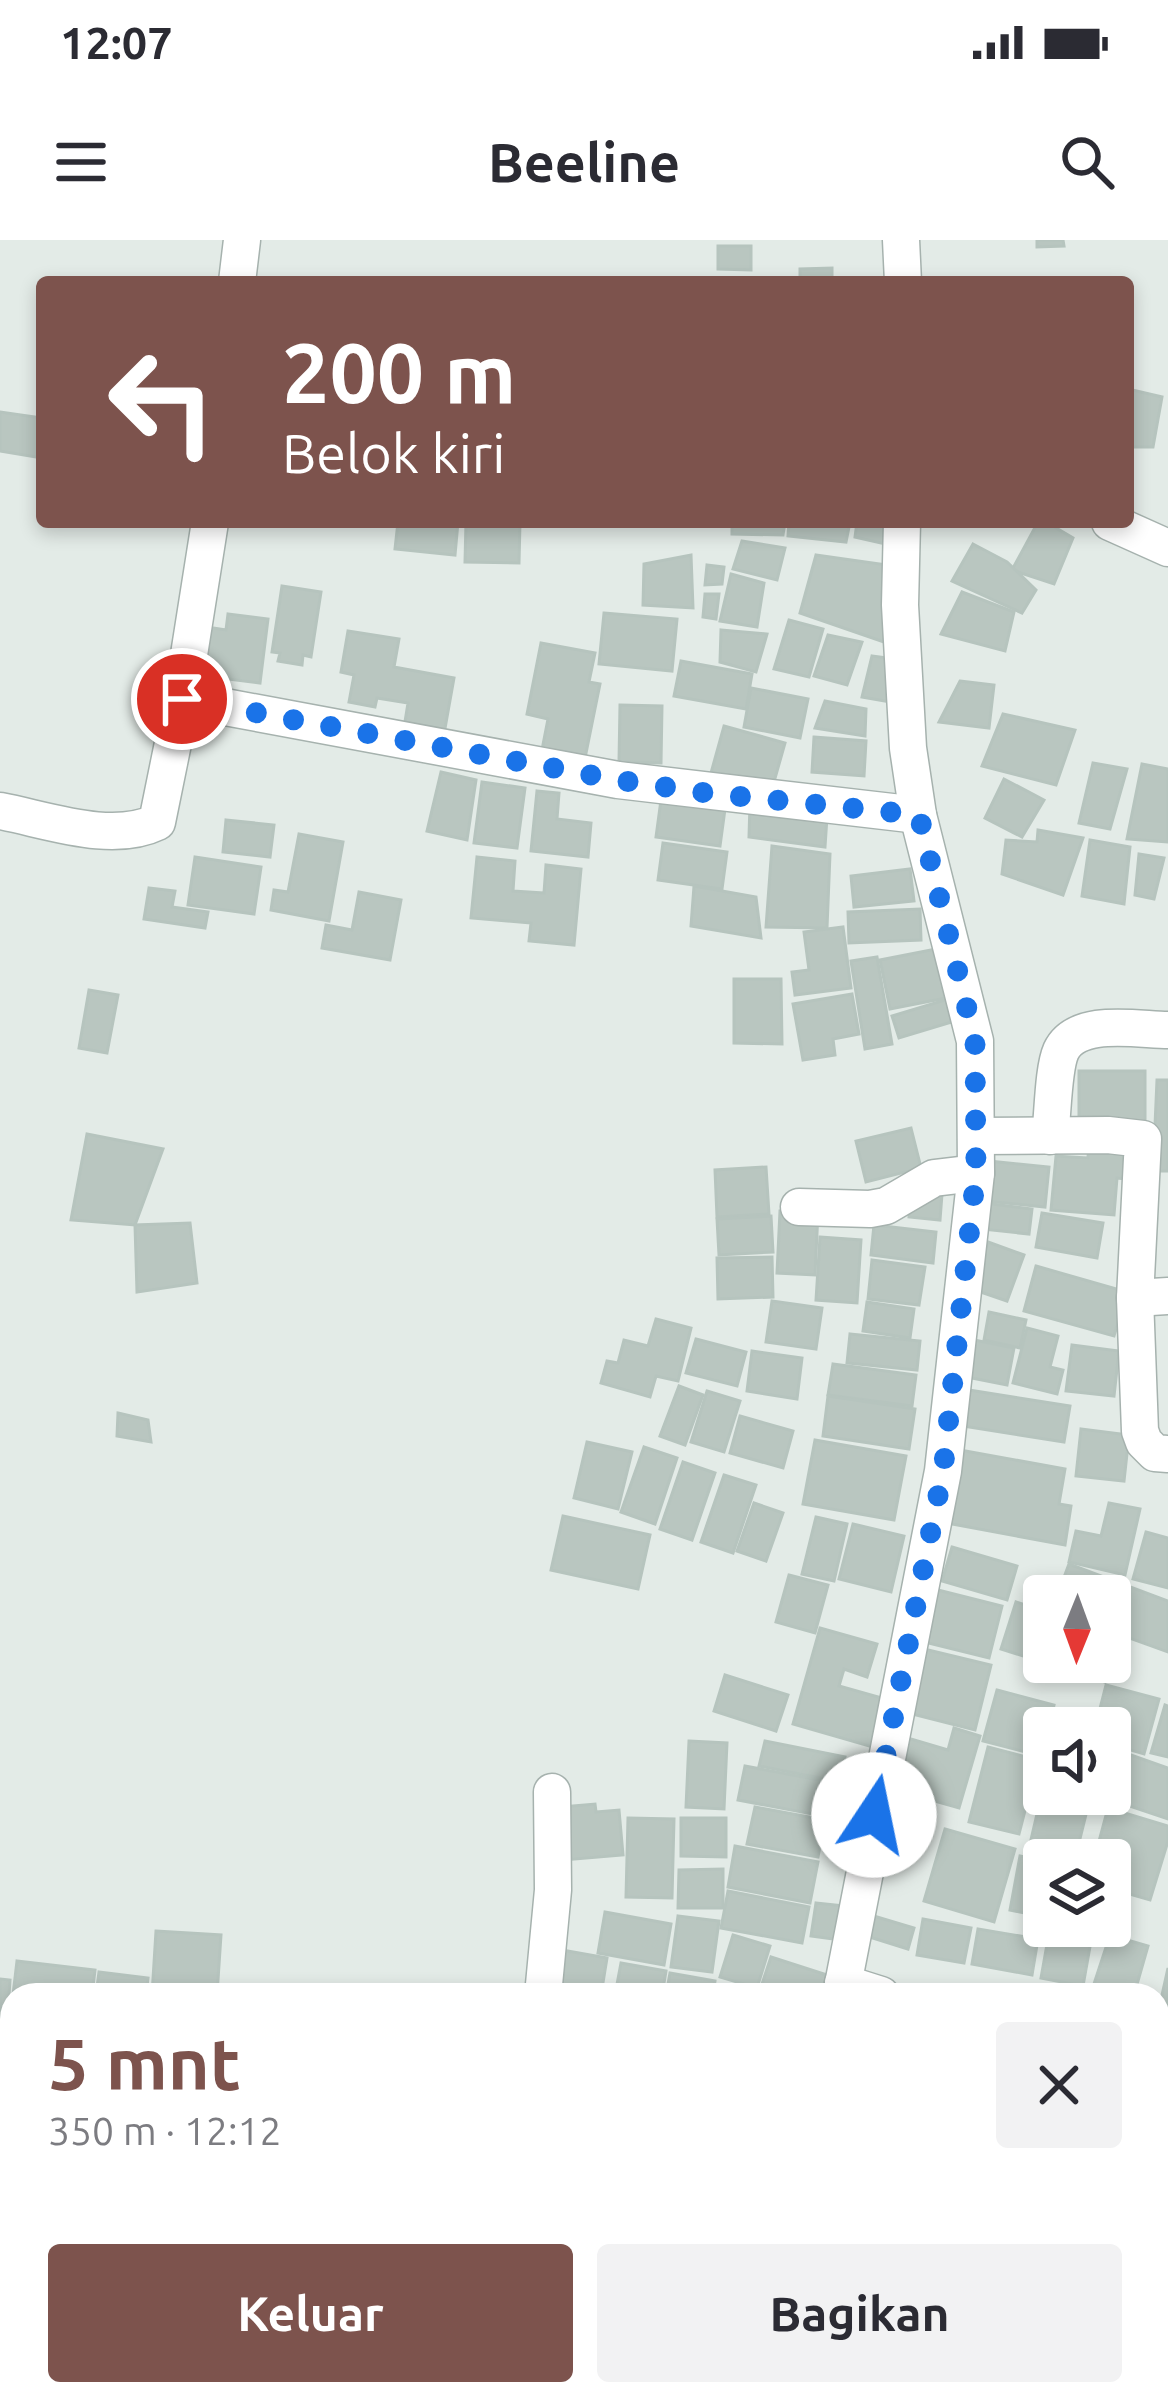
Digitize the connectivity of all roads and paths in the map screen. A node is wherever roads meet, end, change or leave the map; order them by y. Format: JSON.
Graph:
{"nodes":[{"id":1,"x":242,"y":240,"type":"edge"},
{"id":2,"x":901,"y":240,"type":"edge"},
{"id":3,"x":238,"y":276,"type":"edge"},
{"id":4,"x":903,"y":276,"type":"edge"},
{"id":5,"x":210,"y":528,"type":"edge"},
{"id":6,"x":902,"y":528,"type":"edge"},
{"id":7,"x":1124,"y":528,"type":"edge"},
{"id":8,"x":1168,"y":548,"type":"edge"},
{"id":9,"x":182,"y":699,"type":"junction"},
{"id":10,"x":0,"y":811,"type":"edge"},
{"id":11,"x":919,"y":815,"type":"junction"},
{"id":12,"x":1168,"y":1030,"type":"edge"},
{"id":13,"x":1050,"y":1136,"type":"junction"},
{"id":14,"x":976,"y":1154,"type":"junction"},
{"id":15,"x":1155,"y":1195,"type":"edge"},
{"id":16,"x":800,"y":1207,"type":"dead end"},
{"id":17,"x":1151,"y":1297,"type":"edge"},
{"id":18,"x":1168,"y":1454,"type":"edge"},
{"id":19,"x":551,"y":1792,"type":"dead end"},
{"id":20,"x":543,"y":1983,"type":"edge"},
{"id":21,"x":843,"y":1983,"type":"edge"}],
"edges":[{"from":1,"to":3,"type":"street"},
{"from":2,"to":4,"type":"street"},
{"from":5,"to":9,"type":"street"},
{"from":6,"to":11,"type":"street"},
{"from":7,"to":8,"type":"street"},
{"from":9,"to":10,"type":"street"},
{"from":9,"to":11,"type":"street"},
{"from":11,"to":14,"type":"street"},
{"from":12,"to":13,"type":"street"},
{"from":13,"to":14,"type":"street"},
{"from":13,"to":15,"type":"street"},
{"from":14,"to":16,"type":"street"},
{"from":14,"to":21,"type":"street"},
{"from":15,"to":17,"type":"street"},
{"from":17,"to":18,"type":"street"},
{"from":19,"to":20,"type":"street"}]}
